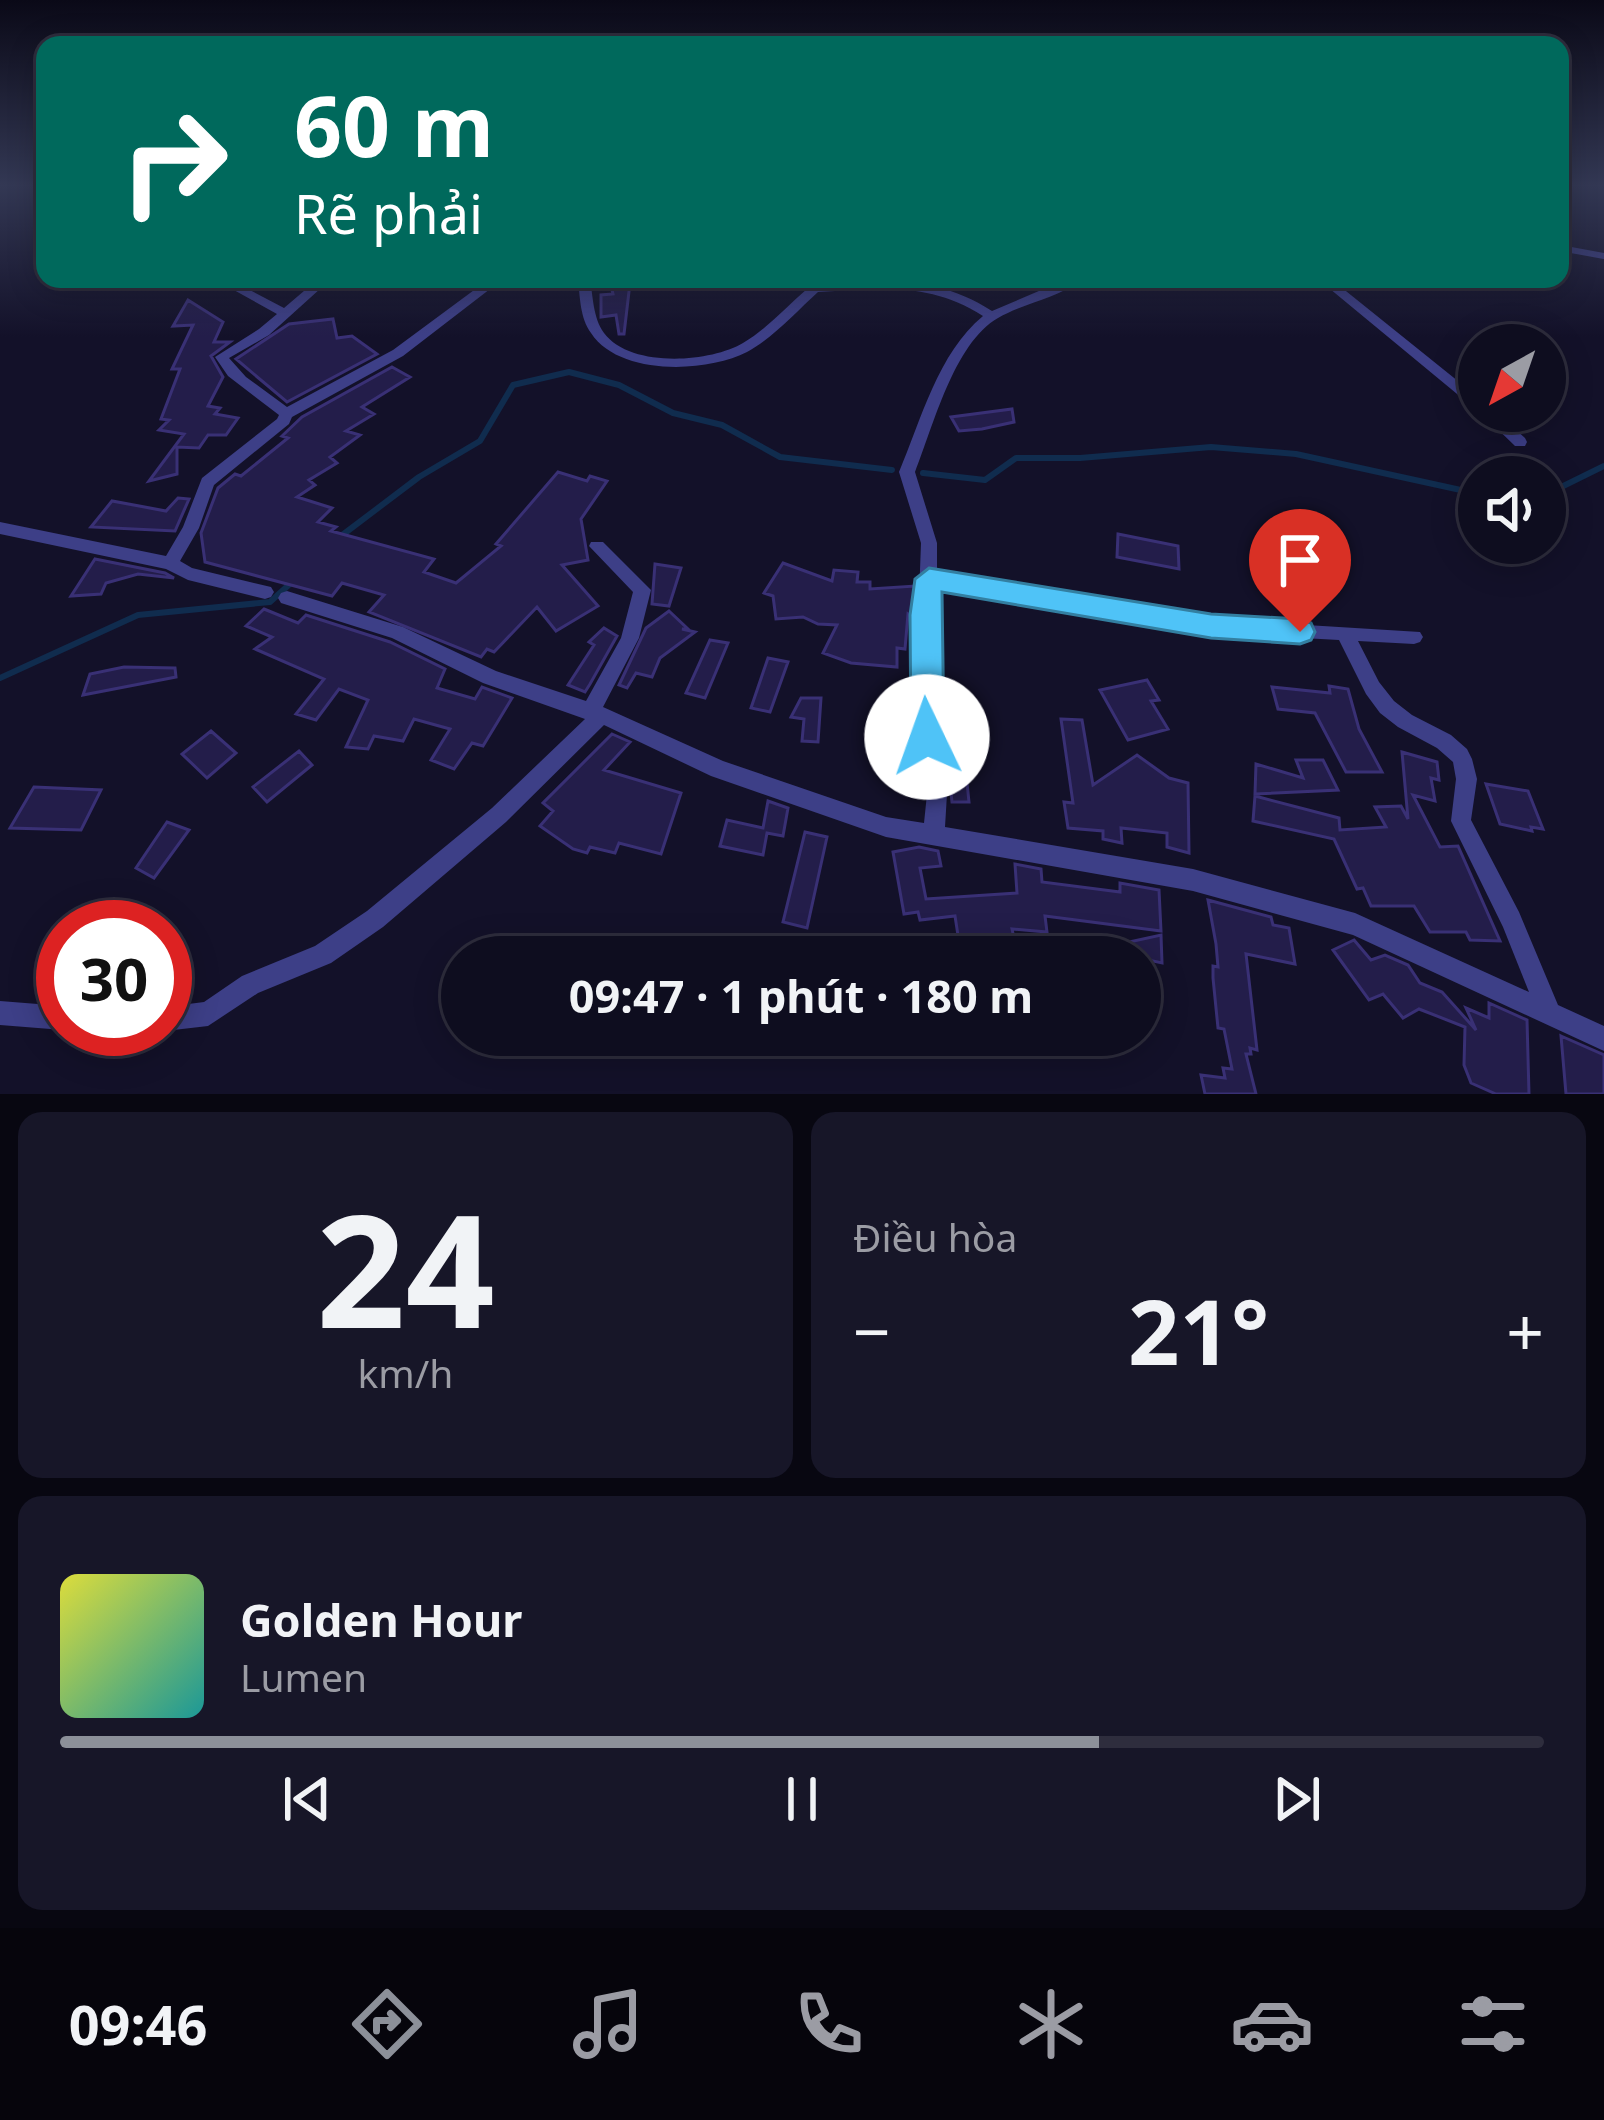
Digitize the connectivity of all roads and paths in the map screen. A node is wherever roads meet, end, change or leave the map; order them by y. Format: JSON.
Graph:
{"nodes":[{"id":1,"x":1569,"y":250,"type":"edge"},
{"id":2,"x":1604,"y":256,"type":"edge"},
{"id":3,"x":237,"y":288,"type":"edge"},
{"id":4,"x":315,"y":288,"type":"edge"},
{"id":5,"x":485,"y":288,"type":"edge"},
{"id":6,"x":586,"y":288,"type":"edge"},
{"id":7,"x":815,"y":288,"type":"edge"},
{"id":8,"x":938,"y":288,"type":"edge"},
{"id":9,"x":1055,"y":288,"type":"edge"},
{"id":10,"x":1335,"y":288,"type":"edge"},
{"id":11,"x":285,"y":314,"type":"junction"},
{"id":12,"x":991,"y":316,"type":"junction"},
{"id":13,"x":1458,"y":388,"type":"edge"},
{"id":14,"x":286,"y":414,"type":"junction"},
{"id":15,"x":1509,"y":432,"type":"edge"},
{"id":16,"x":1520,"y":442,"type":"dead end"},
{"id":17,"x":0,"y":528,"type":"edge"},
{"id":18,"x":597,"y":547,"type":"dead end"},
{"id":19,"x":170,"y":563,"type":"junction"},
{"id":20,"x":929,"y":579,"type":"junction"},
{"id":21,"x":1345,"y":634,"type":"junction"},
{"id":22,"x":1414,"y":637,"type":"dead end"},
{"id":23,"x":596,"y":714,"type":"junction"},
{"id":24,"x":934,"y":836,"type":"junction"},
{"id":25,"x":1549,"y":1012,"type":"junction"},
{"id":26,"x":0,"y":1013,"type":"edge"},
{"id":27,"x":36,"y":1016,"type":"edge"},
{"id":28,"x":192,"y":1016,"type":"edge"},
{"id":29,"x":1604,"y":1039,"type":"edge"}],
"edges":[{"from":1,"to":2,"type":"lane"},
{"from":3,"to":11,"type":"street"},
{"from":4,"to":11,"type":"street"},
{"from":5,"to":14,"type":"street"},
{"from":6,"to":7,"type":"street"},
{"from":8,"to":12,"type":"street"},
{"from":9,"to":12,"type":"street"},
{"from":10,"to":13,"type":"street"},
{"from":11,"to":14,"type":"street"},
{"from":12,"to":20,"type":"street"},
{"from":14,"to":19,"type":"street"},
{"from":15,"to":16,"type":"street"},
{"from":17,"to":19,"type":"street"},
{"from":18,"to":23,"type":"street"},
{"from":19,"to":23,"type":"street"},
{"from":20,"to":21,"type":"street"},
{"from":20,"to":24,"type":"street"},
{"from":21,"to":22,"type":"street"},
{"from":21,"to":25,"type":"street"},
{"from":23,"to":24,"type":"street"},
{"from":23,"to":28,"type":"street"},
{"from":24,"to":25,"type":"street"},
{"from":25,"to":29,"type":"street"},
{"from":26,"to":27,"type":"street"}]}
